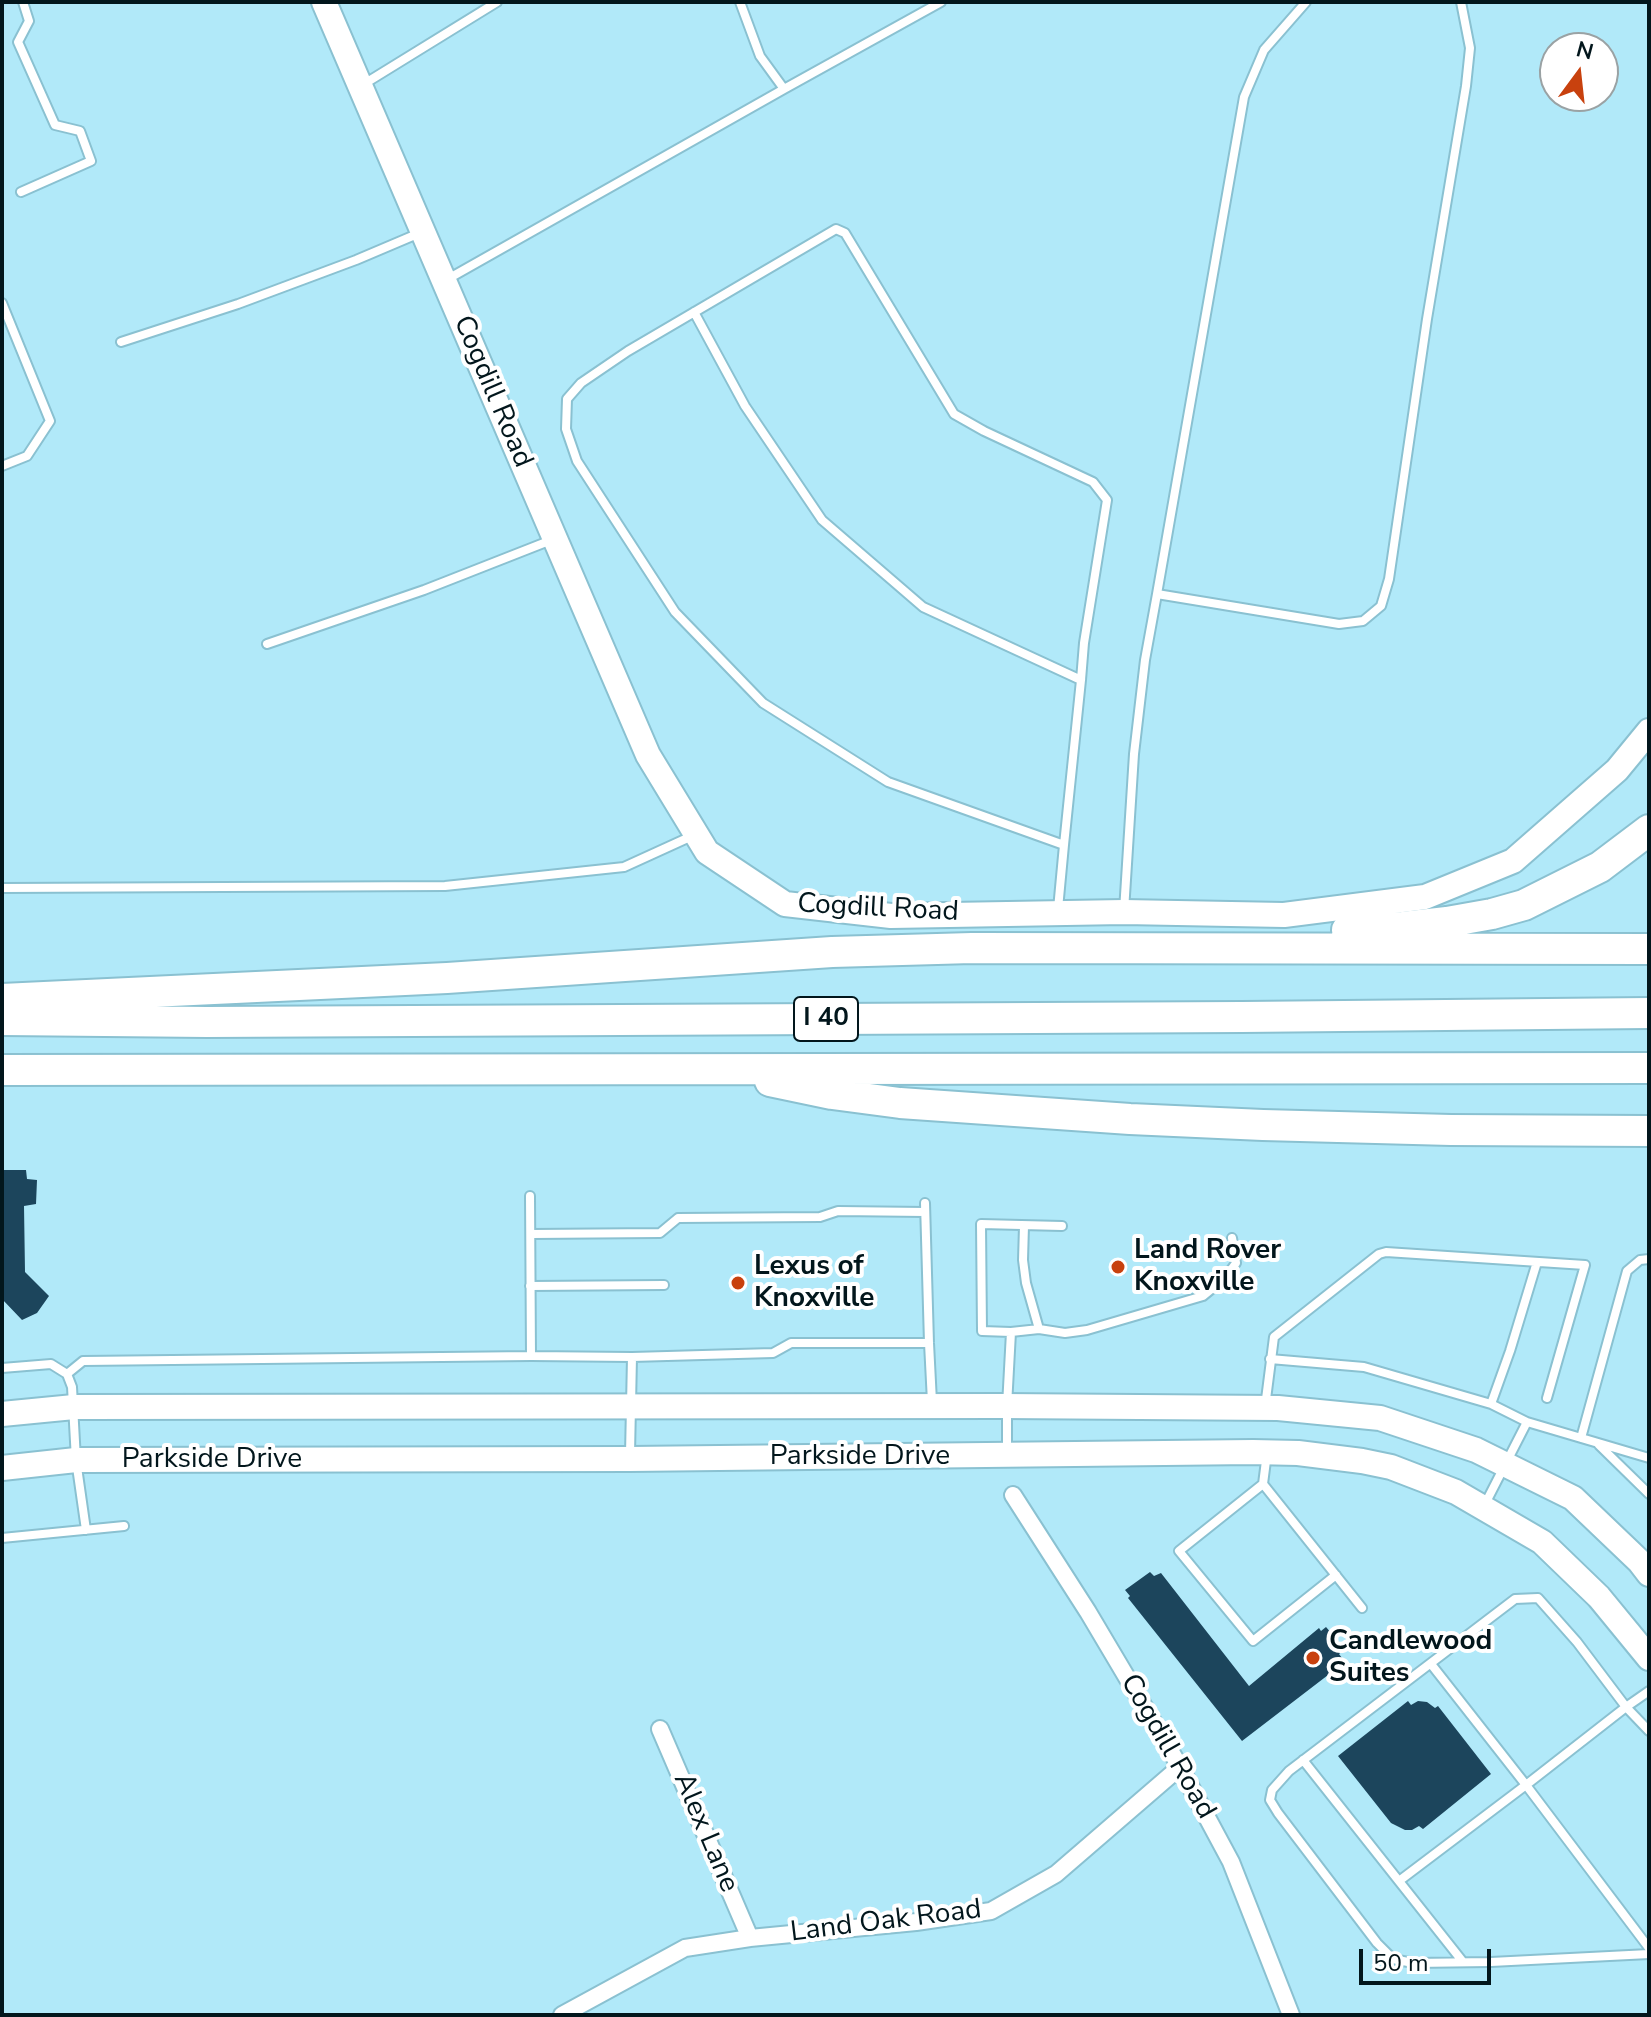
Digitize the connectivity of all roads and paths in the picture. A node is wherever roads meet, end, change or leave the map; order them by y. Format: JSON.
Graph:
{"nodes":[{"id":1,"x":23,"y":2,"type":"edge"},
{"id":2,"x":324,"y":2,"type":"edge"},
{"id":3,"x":497,"y":2,"type":"edge"},
{"id":4,"x":740,"y":2,"type":"edge"},
{"id":5,"x":941,"y":2,"type":"edge"},
{"id":6,"x":1306,"y":2,"type":"edge"},
{"id":7,"x":1461,"y":2,"type":"edge"},
{"id":8,"x":360,"y":86,"type":"junction"},
{"id":9,"x":784,"y":89,"type":"junction"},
{"id":10,"x":21,"y":192,"type":"dead end"},
{"id":11,"x":423,"y":232,"type":"junction"},
{"id":12,"x":444,"y":281,"type":"junction"},
{"id":13,"x":2,"y":303,"type":"edge"},
{"id":14,"x":694,"y":312,"type":"junction"},
{"id":15,"x":121,"y":342,"type":"dead end"},
{"id":16,"x":2,"y":466,"type":"edge"},
{"id":17,"x":555,"y":539,"type":"junction"},
{"id":18,"x":1157,"y":594,"type":"junction"},
{"id":19,"x":267,"y":644,"type":"dead end"},
{"id":20,"x":1081,"y":680,"type":"junction"},
{"id":21,"x":1649,"y":731,"type":"edge"},
{"id":22,"x":1649,"y":830,"type":"edge"},
{"id":23,"x":696,"y":834,"type":"junction"},
{"id":24,"x":1064,"y":845,"type":"junction"},
{"id":25,"x":2,"y":888,"type":"edge"},
{"id":26,"x":1124,"y":912,"type":"junction"},
{"id":27,"x":1057,"y":913,"type":"junction"},
{"id":28,"x":1649,"y":949,"type":"edge"},
{"id":29,"x":832,"y":952,"type":"junction"},
{"id":30,"x":2,"y":999,"type":"edge"},
{"id":31,"x":1649,"y":1013,"type":"edge"},
{"id":32,"x":2,"y":1020,"type":"edge"},
{"id":33,"x":705,"y":1068,"type":"junction"},
{"id":34,"x":1649,"y":1068,"type":"edge"},
{"id":35,"x":2,"y":1070,"type":"edge"},
{"id":36,"x":1649,"y":1131,"type":"edge"},
{"id":37,"x":530,"y":1196,"type":"dead end"},
{"id":38,"x":1024,"y":1226,"type":"junction"},
{"id":39,"x":1062,"y":1226,"type":"dead end"},
{"id":40,"x":531,"y":1234,"type":"junction"},
{"id":41,"x":1232,"y":1238,"type":"dead end"},
{"id":42,"x":1649,"y":1259,"type":"edge"},
{"id":43,"x":1537,"y":1262,"type":"junction"},
{"id":44,"x":664,"y":1285,"type":"dead end"},
{"id":45,"x":530,"y":1286,"type":"junction"},
{"id":46,"x":1039,"y":1329,"type":"junction"},
{"id":47,"x":1011,"y":1332,"type":"junction"},
{"id":48,"x":929,"y":1343,"type":"junction"},
{"id":49,"x":531,"y":1356,"type":"junction"},
{"id":50,"x":632,"y":1357,"type":"junction"},
{"id":51,"x":1270,"y":1359,"type":"junction"},
{"id":52,"x":2,"y":1368,"type":"edge"},
{"id":53,"x":67,"y":1374,"type":"junction"},
{"id":54,"x":1547,"y":1398,"type":"dead end"},
{"id":55,"x":1491,"y":1404,"type":"junction"},
{"id":56,"x":632,"y":1406,"type":"junction"},
{"id":57,"x":933,"y":1406,"type":"junction"},
{"id":58,"x":1007,"y":1406,"type":"junction"},
{"id":59,"x":74,"y":1407,"type":"junction"},
{"id":60,"x":1265,"y":1408,"type":"junction"},
{"id":61,"x":2,"y":1414,"type":"edge"},
{"id":62,"x":1527,"y":1422,"type":"junction"},
{"id":63,"x":1581,"y":1438,"type":"junction"},
{"id":64,"x":1595,"y":1442,"type":"junction"},
{"id":65,"x":1267,"y":1453,"type":"junction"},
{"id":66,"x":1008,"y":1456,"type":"junction"},
{"id":67,"x":1649,"y":1458,"type":"edge"},
{"id":68,"x":630,"y":1459,"type":"junction"},
{"id":69,"x":76,"y":1460,"type":"junction"},
{"id":70,"x":1504,"y":1464,"type":"junction"},
{"id":71,"x":2,"y":1468,"type":"edge"},
{"id":72,"x":1263,"y":1484,"type":"junction"},
{"id":73,"x":1649,"y":1494,"type":"edge"},
{"id":74,"x":1013,"y":1495,"type":"dead end"},
{"id":75,"x":1484,"y":1507,"type":"junction"},
{"id":76,"x":124,"y":1526,"type":"dead end"},
{"id":77,"x":86,"y":1530,"type":"junction"},
{"id":78,"x":2,"y":1538,"type":"edge"},
{"id":79,"x":1649,"y":1574,"type":"edge"},
{"id":80,"x":1336,"y":1575,"type":"junction"},
{"id":81,"x":1362,"y":1608,"type":"dead end"},
{"id":82,"x":1649,"y":1658,"type":"edge"},
{"id":83,"x":1431,"y":1664,"type":"junction"},
{"id":84,"x":1649,"y":1691,"type":"edge"},
{"id":85,"x":1626,"y":1707,"type":"junction"},
{"id":86,"x":660,"y":1729,"type":"dead end"},
{"id":87,"x":1649,"y":1731,"type":"edge"},
{"id":88,"x":1303,"y":1760,"type":"junction"},
{"id":89,"x":1180,"y":1767,"type":"junction"},
{"id":90,"x":1526,"y":1785,"type":"junction"},
{"id":91,"x":1399,"y":1881,"type":"junction"},
{"id":92,"x":750,"y":1938,"type":"junction"},
{"id":93,"x":1649,"y":1948,"type":"edge"},
{"id":94,"x":1649,"y":1954,"type":"edge"},
{"id":95,"x":1463,"y":1962,"type":"junction"},
{"id":96,"x":562,"y":2015,"type":"edge"},
{"id":97,"x":1291,"y":2015,"type":"edge"}],
"edges":[{"from":1,"to":10,"type":"lane"},
{"from":2,"to":8,"type":"street","name":"Cogdill Road"},
{"from":3,"to":8,"type":"lane"},
{"from":4,"to":9,"type":"lane"},
{"from":5,"to":9,"type":"lane"},
{"from":6,"to":18,"type":"lane"},
{"from":7,"to":18,"type":"lane"},
{"from":8,"to":11,"type":"street","name":"Cogdill Road"},
{"from":9,"to":12,"type":"lane"},
{"from":11,"to":12,"type":"street","name":"Cogdill Road"},
{"from":11,"to":15,"type":"lane"},
{"from":12,"to":17,"type":"street","name":"Cogdill Road"},
{"from":13,"to":16,"type":"lane"},
{"from":14,"to":20,"type":"lane"},
{"from":14,"to":20,"type":"lane"},
{"from":14,"to":24,"type":"lane"},
{"from":17,"to":19,"type":"lane"},
{"from":17,"to":23,"type":"street","name":"Cogdill Road"},
{"from":18,"to":26,"type":"lane"},
{"from":20,"to":24,"type":"lane"},
{"from":21,"to":26,"type":"street","name":"Cogdill Road"},
{"from":22,"to":29,"type":"highway"},
{"from":23,"to":25,"type":"lane"},
{"from":23,"to":27,"type":"street","name":"Cogdill Road"},
{"from":24,"to":27,"type":"lane"},
{"from":26,"to":27,"type":"street","name":"Cogdill Road"},
{"from":28,"to":29,"type":"highway"},
{"from":29,"to":30,"type":"highway"},
{"from":31,"to":32,"type":"highway","number":"I 40"},
{"from":33,"to":34,"type":"highway","number":"I 40"},
{"from":33,"to":35,"type":"highway","number":"I 40"},
{"from":33,"to":36,"type":"highway"},
{"from":37,"to":40,"type":"lane"},
{"from":38,"to":39,"type":"lane"},
{"from":38,"to":46,"type":"lane"},
{"from":38,"to":47,"type":"lane"},
{"from":40,"to":45,"type":"lane"},
{"from":40,"to":48,"type":"lane"},
{"from":41,"to":46,"type":"lane"},
{"from":42,"to":63,"type":"lane"},
{"from":43,"to":51,"type":"lane"},
{"from":43,"to":54,"type":"lane"},
{"from":43,"to":55,"type":"lane"},
{"from":44,"to":45,"type":"lane"},
{"from":45,"to":49,"type":"lane"},
{"from":46,"to":47,"type":"lane"},
{"from":47,"to":58,"type":"lane"},
{"from":48,"to":50,"type":"lane"},
{"from":48,"to":57,"type":"lane"},
{"from":49,"to":50,"type":"lane"},
{"from":49,"to":53,"type":"lane"},
{"from":50,"to":56,"type":"lane"},
{"from":51,"to":55,"type":"lane"},
{"from":51,"to":60,"type":"lane"},
{"from":52,"to":53,"type":"lane"},
{"from":53,"to":59,"type":"lane"},
{"from":55,"to":62,"type":"lane"},
{"from":56,"to":57,"type":"street","name":"Parkside Drive"},
{"from":56,"to":59,"type":"street","name":"Parkside Drive"},
{"from":56,"to":68,"type":"lane"},
{"from":57,"to":58,"type":"street","name":"Parkside Drive"},
{"from":58,"to":60,"type":"street","name":"Parkside Drive"},
{"from":58,"to":66,"type":"lane"},
{"from":59,"to":61,"type":"street","name":"Parkside Drive"},
{"from":59,"to":69,"type":"lane"},
{"from":60,"to":70,"type":"street","name":"Parkside Drive"},
{"from":62,"to":63,"type":"lane"},
{"from":62,"to":70,"type":"lane"},
{"from":63,"to":64,"type":"lane"},
{"from":64,"to":67,"type":"lane"},
{"from":64,"to":73,"type":"lane"},
{"from":65,"to":66,"type":"street","name":"Parkside Drive"},
{"from":65,"to":72,"type":"lane"},
{"from":65,"to":75,"type":"street","name":"Parkside Drive"},
{"from":66,"to":68,"type":"street","name":"Parkside Drive"},
{"from":68,"to":69,"type":"street","name":"Parkside Drive"},
{"from":69,"to":71,"type":"street","name":"Parkside Drive"},
{"from":69,"to":77,"type":"lane"},
{"from":70,"to":75,"type":"lane"},
{"from":70,"to":79,"type":"street","name":"Parkside Drive"},
{"from":72,"to":80,"type":"lane"},
{"from":72,"to":80,"type":"lane"},
{"from":74,"to":89,"type":"street","name":"Cogdill Road"},
{"from":75,"to":82,"type":"street","name":"Parkside Drive"},
{"from":76,"to":77,"type":"lane"},
{"from":77,"to":78,"type":"lane"},
{"from":80,"to":81,"type":"lane"},
{"from":83,"to":85,"type":"lane"},
{"from":83,"to":88,"type":"lane"},
{"from":83,"to":90,"type":"lane"},
{"from":84,"to":85,"type":"lane"},
{"from":85,"to":87,"type":"lane"},
{"from":85,"to":90,"type":"lane"},
{"from":86,"to":92,"type":"street","name":"Alex Lane"},
{"from":88,"to":91,"type":"lane"},
{"from":88,"to":95,"type":"lane"},
{"from":89,"to":92,"type":"street","name":"Land Oak Road"},
{"from":89,"to":97,"type":"street","name":"Cogdill Road"},
{"from":90,"to":91,"type":"lane"},
{"from":90,"to":93,"type":"lane"},
{"from":91,"to":95,"type":"lane"},
{"from":92,"to":96,"type":"street","name":"Land Oak Road"},
{"from":94,"to":95,"type":"lane"}]}
